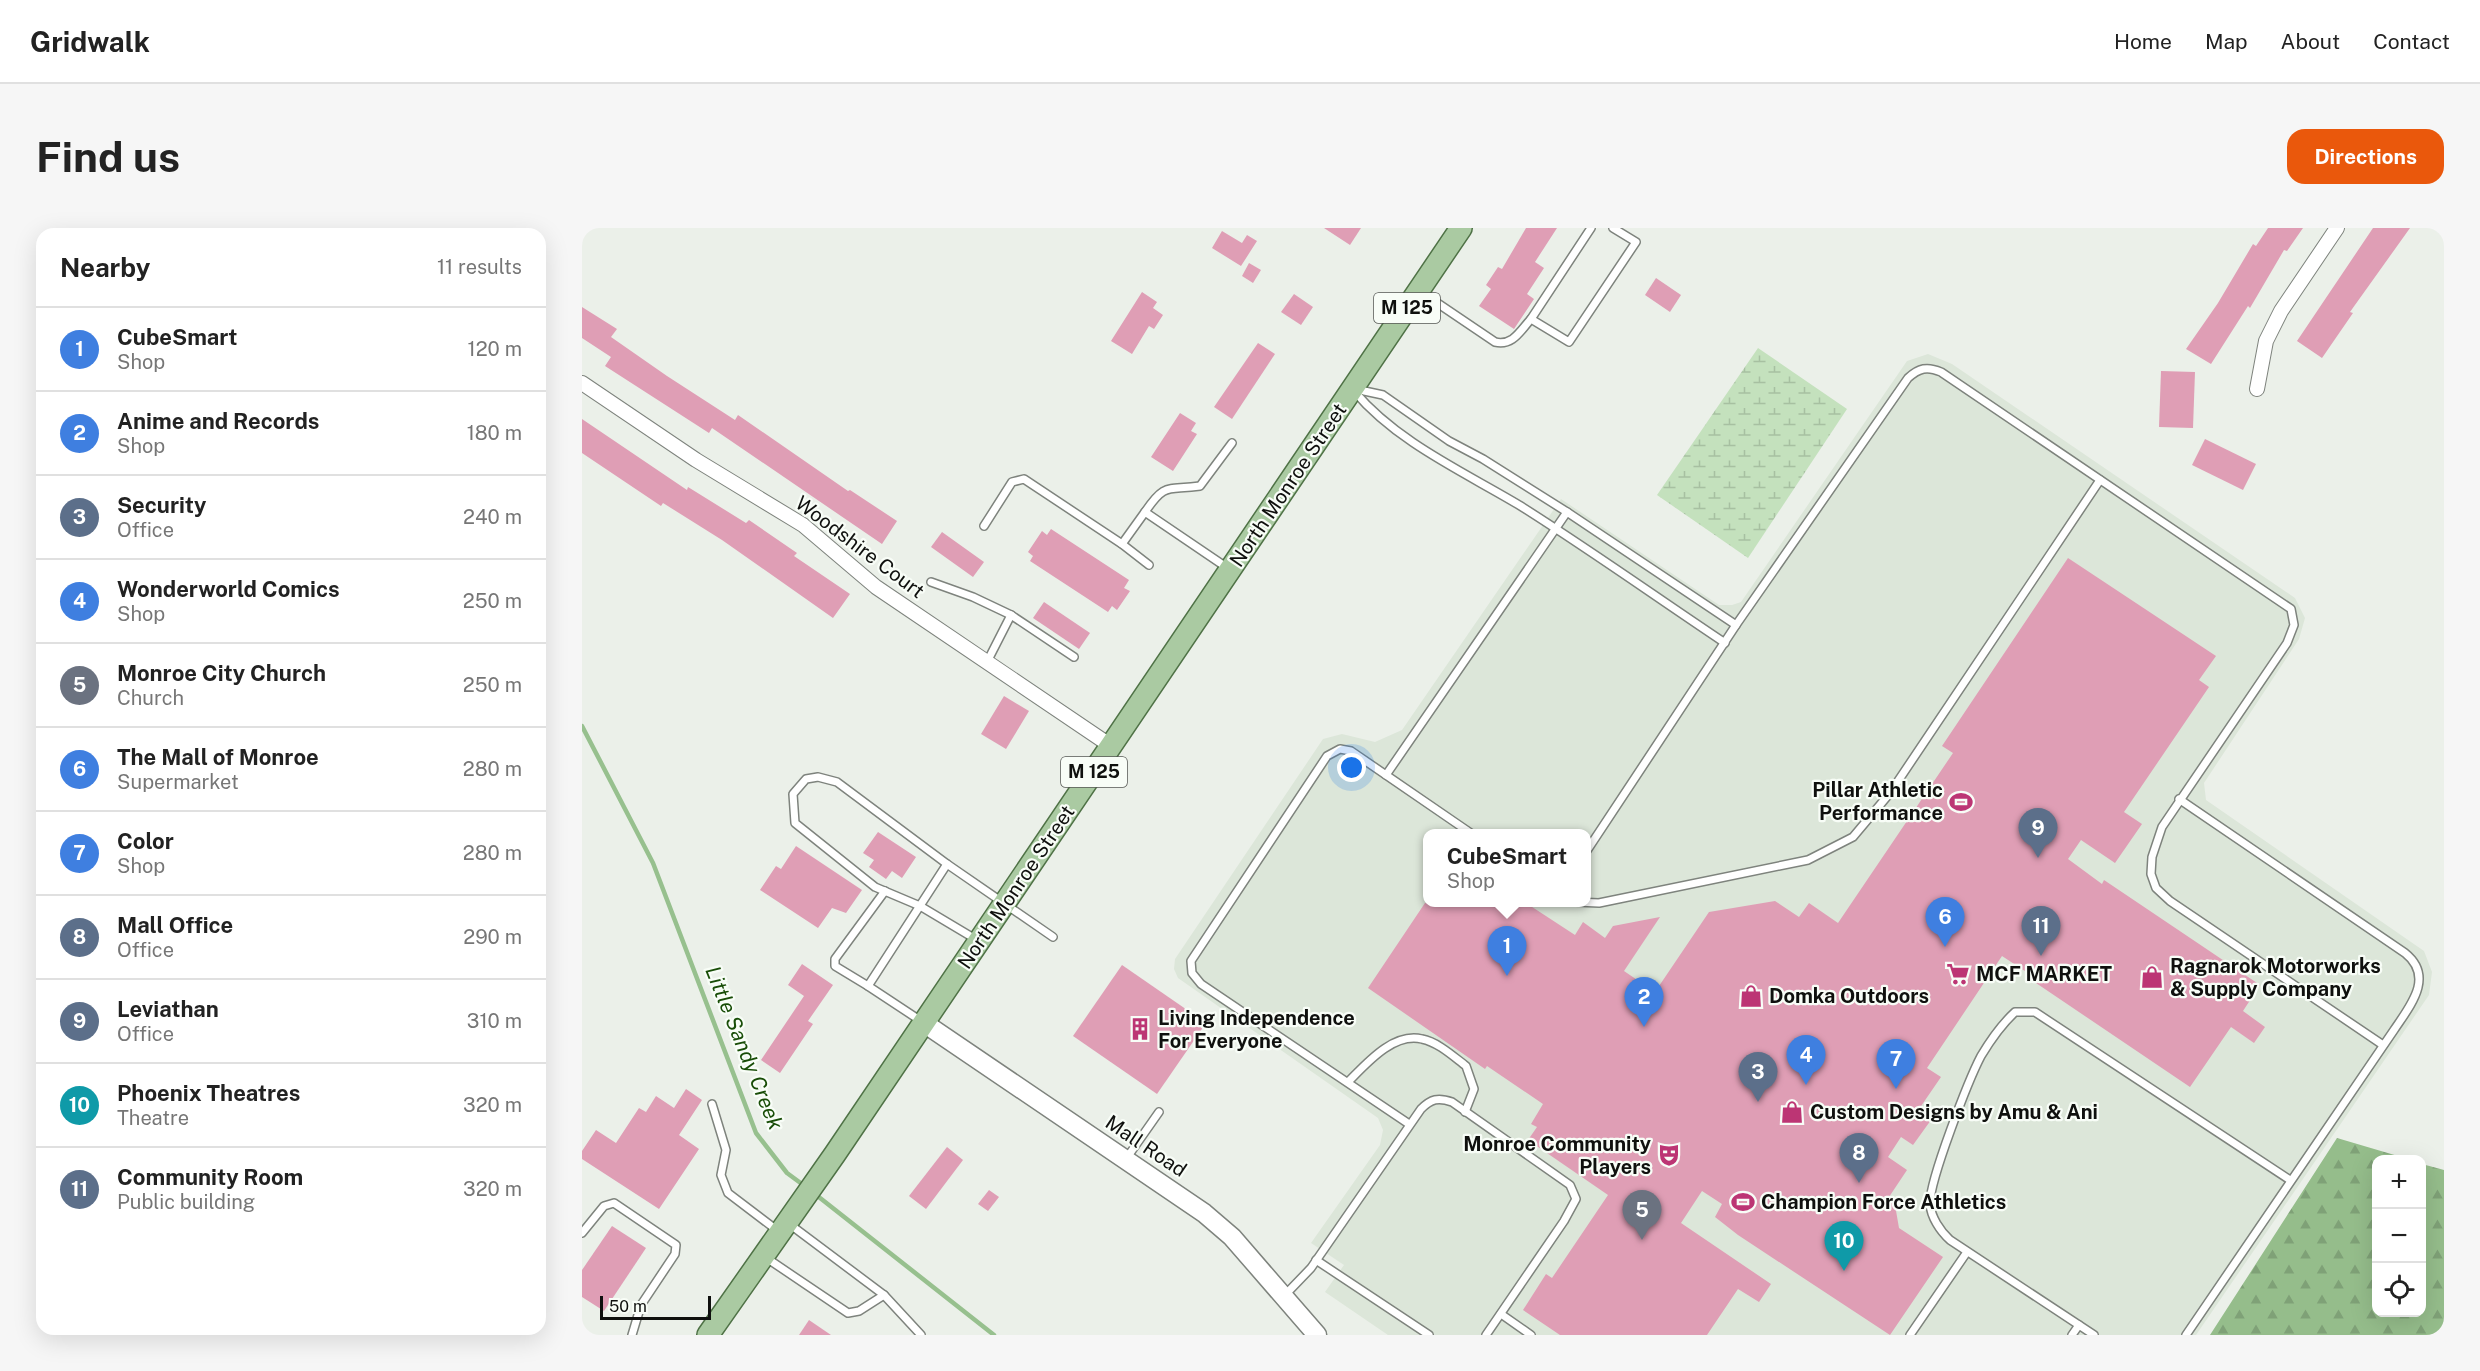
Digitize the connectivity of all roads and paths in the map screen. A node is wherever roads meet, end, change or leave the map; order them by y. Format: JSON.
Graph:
{"nodes":[{"id":1,"x":1591,"y":228,"type":"edge"},
{"id":2,"x":1613,"y":228,"type":"edge"},
{"id":3,"x":2337,"y":228,"type":"edge"},
{"id":4,"x":1454,"y":230,"type":"edge"},
{"id":5,"x":1419,"y":291,"type":"junction"},
{"id":6,"x":1531,"y":319,"type":"junction"},
{"id":7,"x":582,"y":382,"type":"edge"},
{"id":8,"x":1352,"y":389,"type":"junction"},
{"id":9,"x":2257,"y":389,"type":"dead end"},
{"id":10,"x":1232,"y":443,"type":"dead end"},
{"id":11,"x":2100,"y":480,"type":"junction"},
{"id":12,"x":1145,"y":512,"type":"junction"},
{"id":13,"x":1566,"y":512,"type":"junction"},
{"id":14,"x":984,"y":526,"type":"dead end"},
{"id":15,"x":1554,"y":529,"type":"junction"},
{"id":16,"x":1122,"y":544,"type":"junction"},
{"id":17,"x":1149,"y":565,"type":"dead end"},
{"id":18,"x":1231,"y":570,"type":"junction"},
{"id":19,"x":930,"y":582,"type":"dead end"},
{"id":20,"x":1011,"y":615,"type":"junction"},
{"id":21,"x":1736,"y":625,"type":"junction"},
{"id":22,"x":1725,"y":643,"type":"junction"},
{"id":23,"x":1074,"y":657,"type":"dead end"},
{"id":24,"x":987,"y":662,"type":"junction"},
{"id":25,"x":1111,"y":746,"type":"junction"},
{"id":26,"x":1386,"y":775,"type":"junction"},
{"id":27,"x":2179,"y":798,"type":"junction"},
{"id":28,"x":1465,"y":829,"type":"edge"},
{"id":29,"x":1591,"y":846,"type":"edge"},
{"id":30,"x":947,"y":864,"type":"junction"},
{"id":31,"x":885,"y":891,"type":"junction"},
{"id":32,"x":1591,"y":903,"type":"edge"},
{"id":33,"x":1004,"y":904,"type":"junction"},
{"id":34,"x":920,"y":906,"type":"junction"},
{"id":35,"x":1053,"y":937,"type":"dead end"},
{"id":36,"x":979,"y":942,"type":"junction"},
{"id":37,"x":868,"y":986,"type":"junction"},
{"id":38,"x":924,"y":1023,"type":"junction"},
{"id":39,"x":2383,"y":1045,"type":"junction"},
{"id":40,"x":1348,"y":1082,"type":"junction"},
{"id":41,"x":712,"y":1104,"type":"dead end"},
{"id":42,"x":1159,"y":1112,"type":"dead end"},
{"id":43,"x":1465,"y":1112,"type":"junction"},
{"id":44,"x":1409,"y":1124,"type":"junction"},
{"id":45,"x":1126,"y":1159,"type":"junction"},
{"id":46,"x":2290,"y":1180,"type":"junction"},
{"id":47,"x":784,"y":1228,"type":"junction"},
{"id":48,"x":582,"y":1233,"type":"edge"},
{"id":49,"x":1967,"y":1252,"type":"junction"},
{"id":50,"x":764,"y":1256,"type":"junction"},
{"id":51,"x":1316,"y":1260,"type":"junction"},
{"id":52,"x":884,"y":1295,"type":"junction"},
{"id":53,"x":1283,"y":1297,"type":"junction"},
{"id":54,"x":1501,"y":1314,"type":"junction"},
{"id":55,"x":2079,"y":1325,"type":"junction"},
{"id":56,"x":632,"y":1335,"type":"edge"},
{"id":57,"x":708,"y":1335,"type":"edge"},
{"id":58,"x":921,"y":1335,"type":"edge"},
{"id":59,"x":1317,"y":1335,"type":"edge"},
{"id":60,"x":1429,"y":1335,"type":"edge"},
{"id":61,"x":1486,"y":1335,"type":"edge"},
{"id":62,"x":1531,"y":1335,"type":"edge"},
{"id":63,"x":1910,"y":1335,"type":"edge"},
{"id":64,"x":2072,"y":1335,"type":"edge"},
{"id":65,"x":2094,"y":1335,"type":"edge"},
{"id":66,"x":2186,"y":1335,"type":"edge"}],
"edges":[{"from":1,"to":6,"type":"lane"},
{"from":2,"to":6,"type":"lane"},
{"from":3,"to":9,"type":"street"},
{"from":4,"to":5,"type":"main road","name":"North Monroe Street","number":"M 125"},
{"from":5,"to":6,"type":"lane"},
{"from":5,"to":8,"type":"main road","name":"North Monroe Street","number":"M 125"},
{"from":7,"to":24,"type":"street","name":"Woodshire Court"},
{"from":8,"to":13,"type":"lane"},
{"from":8,"to":15,"type":"lane"},
{"from":8,"to":18,"type":"main road","name":"North Monroe Street","number":"M 125"},
{"from":10,"to":12,"type":"lane"},
{"from":11,"to":21,"type":"lane"},
{"from":11,"to":27,"type":"lane"},
{"from":11,"to":32,"type":"lane"},
{"from":12,"to":16,"type":"lane"},
{"from":12,"to":18,"type":"lane"},
{"from":13,"to":15,"type":"lane"},
{"from":13,"to":21,"type":"lane"},
{"from":14,"to":16,"type":"lane"},
{"from":15,"to":22,"type":"lane"},
{"from":15,"to":26,"type":"lane"},
{"from":16,"to":17,"type":"lane"},
{"from":18,"to":25,"type":"main road","name":"North Monroe Street","number":"M 125"},
{"from":19,"to":20,"type":"lane"},
{"from":20,"to":23,"type":"lane"},
{"from":20,"to":24,"type":"lane"},
{"from":21,"to":22,"type":"lane"},
{"from":22,"to":29,"type":"lane"},
{"from":24,"to":25,"type":"street","name":"Woodshire Court"},
{"from":25,"to":33,"type":"main road","name":"North Monroe Street","number":"M 125"},
{"from":26,"to":28,"type":"lane"},
{"from":26,"to":40,"type":"lane"},
{"from":27,"to":39,"type":"lane"},
{"from":27,"to":39,"type":"lane"},
{"from":30,"to":31,"type":"lane"},
{"from":30,"to":33,"type":"lane"},
{"from":30,"to":34,"type":"lane"},
{"from":31,"to":34,"type":"lane"},
{"from":31,"to":37,"type":"lane"},
{"from":33,"to":35,"type":"lane"},
{"from":33,"to":36,"type":"main road","name":"North Monroe Street","number":"M 125"},
{"from":34,"to":36,"type":"lane"},
{"from":34,"to":37,"type":"lane"},
{"from":36,"to":38,"type":"main road","name":"North Monroe Street","number":"M 125"},
{"from":37,"to":38,"type":"lane"},
{"from":38,"to":45,"type":"street","name":"Mall Road"},
{"from":38,"to":47,"type":"main road","name":"North Monroe Street","number":"M 125"},
{"from":39,"to":46,"type":"lane"},
{"from":40,"to":43,"type":"lane"},
{"from":40,"to":44,"type":"lane"},
{"from":41,"to":47,"type":"lane"},
{"from":42,"to":45,"type":"lane"},
{"from":43,"to":44,"type":"lane"},
{"from":43,"to":54,"type":"lane"},
{"from":44,"to":51,"type":"lane"},
{"from":45,"to":53,"type":"street","name":"Mall Road"},
{"from":46,"to":49,"type":"lane"},
{"from":46,"to":66,"type":"lane"},
{"from":47,"to":50,"type":"main road","name":"North Monroe Street","number":"M 125"},
{"from":47,"to":52,"type":"lane"},
{"from":48,"to":56,"type":"lane"},
{"from":49,"to":55,"type":"lane"},
{"from":49,"to":63,"type":"lane"},
{"from":50,"to":52,"type":"lane"},
{"from":50,"to":57,"type":"main road","name":"North Monroe Street","number":"M 125"},
{"from":51,"to":53,"type":"lane"},
{"from":51,"to":60,"type":"lane"},
{"from":52,"to":58,"type":"lane"},
{"from":53,"to":59,"type":"street","name":"Mall Road"},
{"from":54,"to":61,"type":"lane"},
{"from":54,"to":62,"type":"lane"},
{"from":55,"to":64,"type":"lane"},
{"from":55,"to":65,"type":"lane"}]}
